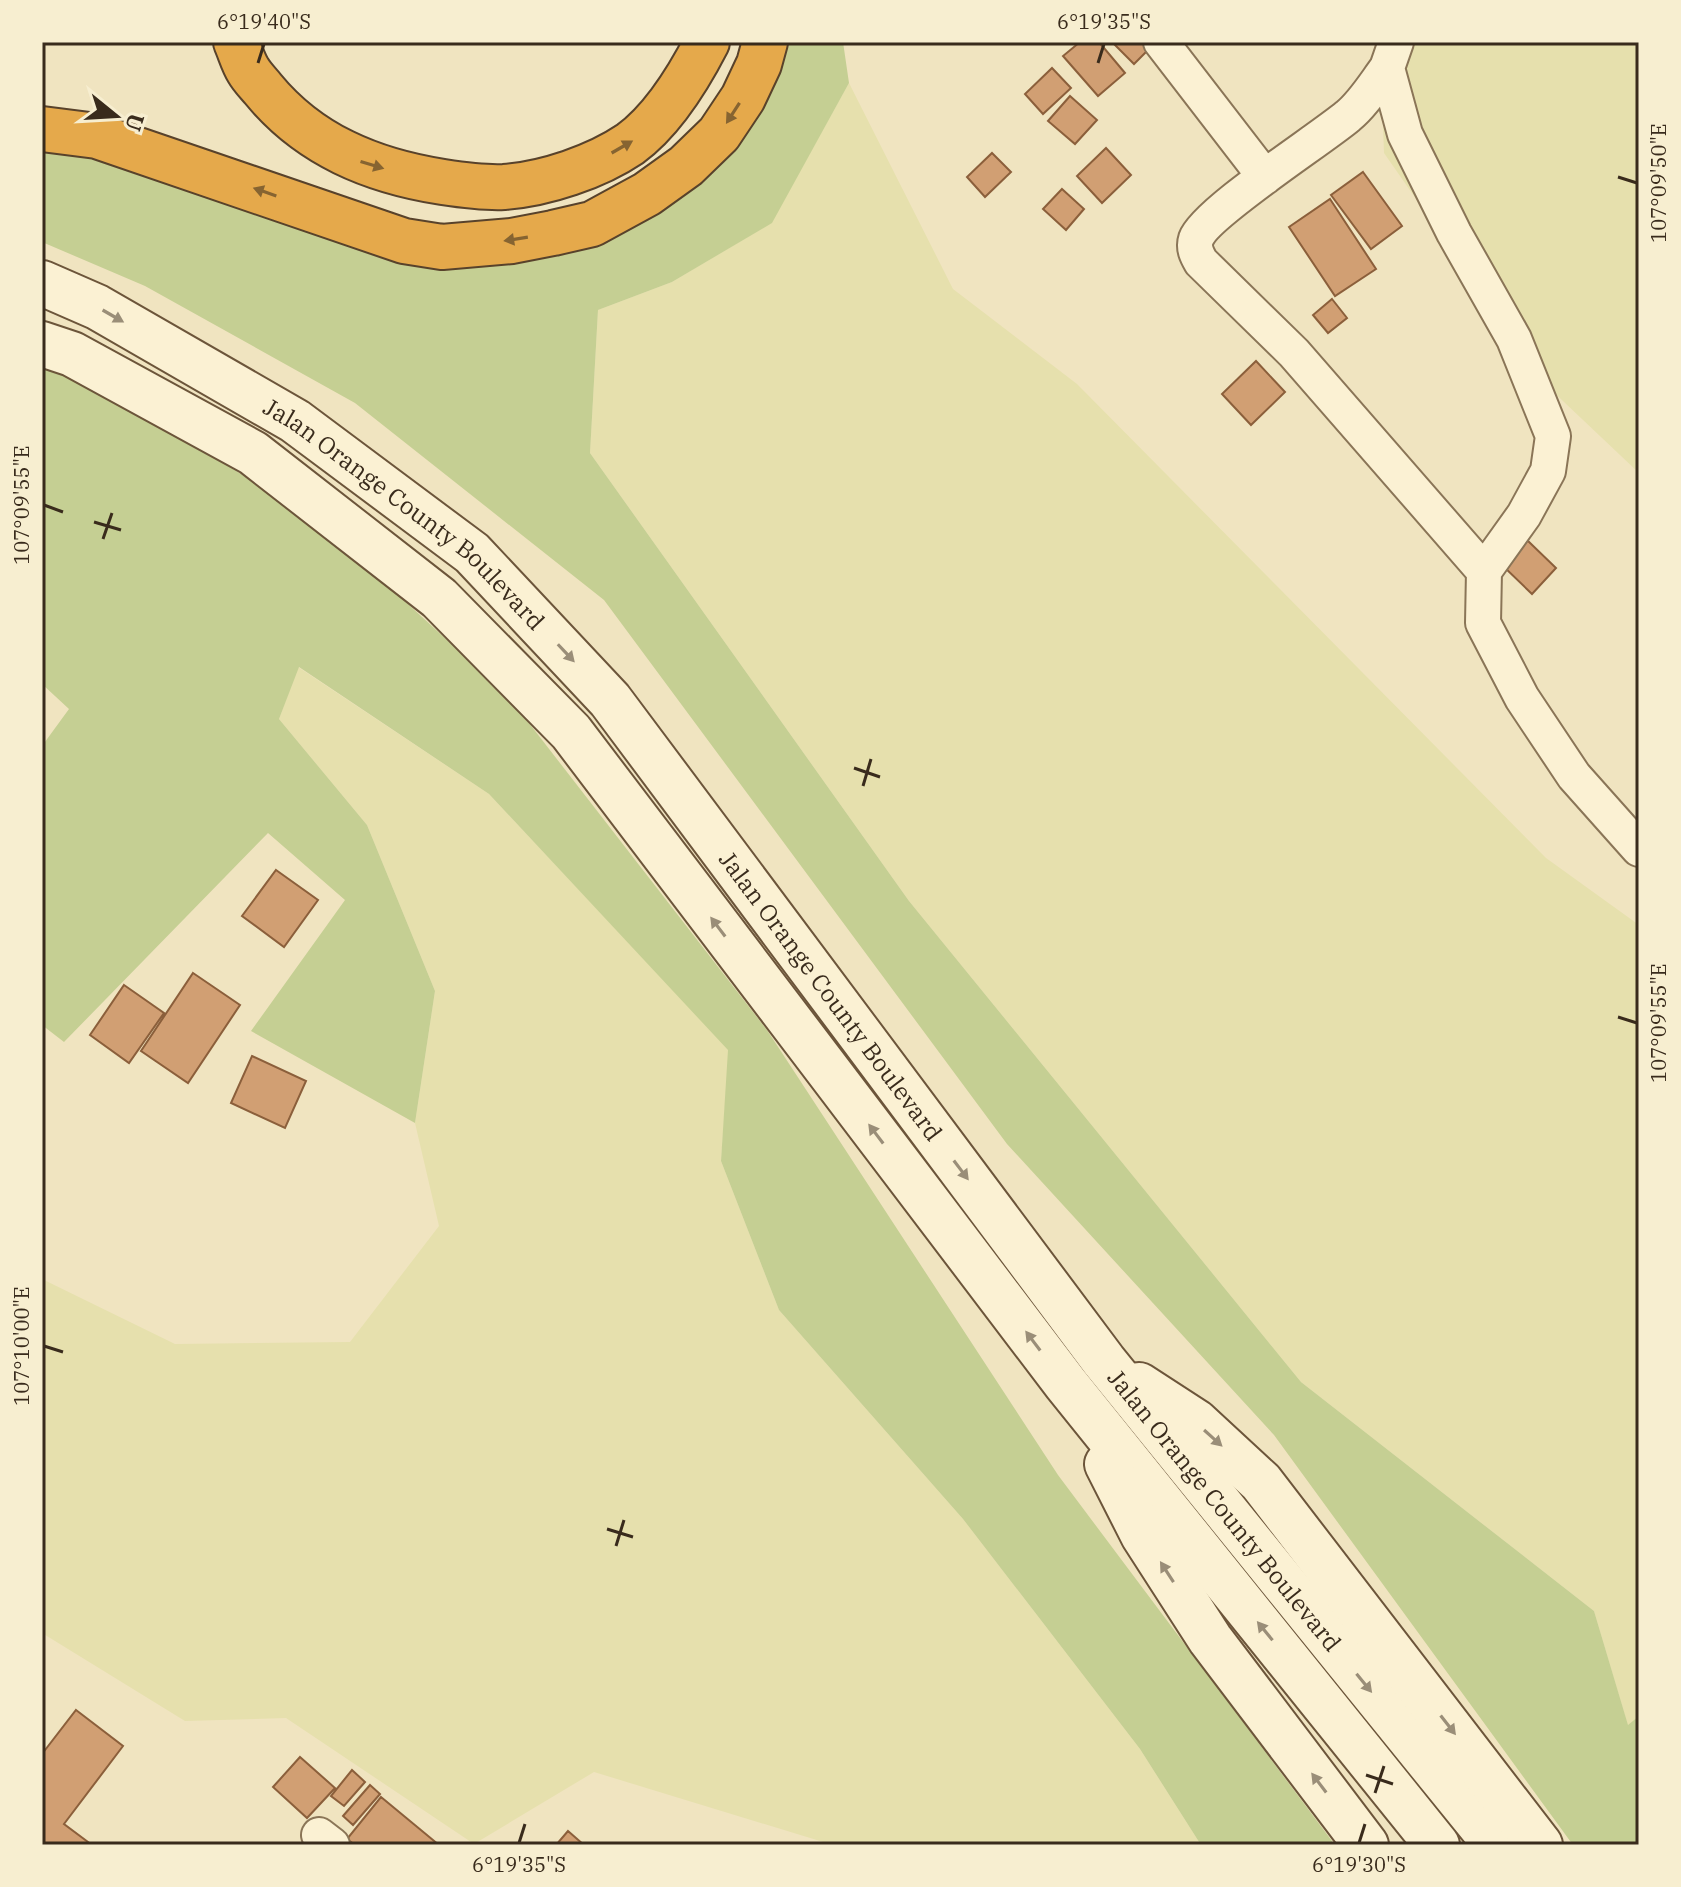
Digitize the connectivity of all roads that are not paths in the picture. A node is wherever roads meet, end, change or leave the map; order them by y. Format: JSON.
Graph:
{"nodes":[{"id":1,"x":236,"y":42,"type":"edge"},
{"id":2,"x":707,"y":42,"type":"edge"},
{"id":3,"x":765,"y":42,"type":"edge"},
{"id":4,"x":1161,"y":42,"type":"edge"},
{"id":5,"x":1391,"y":55,"type":"edge"},
{"id":6,"x":42,"y":129,"type":"edge"},
{"id":7,"x":1265,"y":177,"type":"junction"},
{"id":8,"x":42,"y":283,"type":"edge"},
{"id":9,"x":42,"y":344,"type":"edge"},
{"id":10,"x":1484,"y":571,"type":"junction"},
{"id":11,"x":1639,"y":849,"type":"edge"},
{"id":12,"x":1104,"y":1361,"type":"junction"},
{"id":13,"x":1066,"y":1384,"type":"junction"},
{"id":14,"x":1366,"y":1845,"type":"edge"},
{"id":15,"x":1437,"y":1845,"type":"edge"},
{"id":16,"x":1496,"y":1845,"type":"edge"},
{"id":17,"x":1540,"y":1845,"type":"edge"}],
"edges":[{"from":1,"to":2,"type":"highway","one_way":true},
{"from":3,"to":6,"type":"highway","one_way":true},
{"from":4,"to":7,"type":"street"},
{"from":5,"to":7,"type":"street"},
{"from":5,"to":10,"type":"street"},
{"from":7,"to":10,"type":"street"},
{"from":8,"to":12,"type":"main road","name":"Jalan Orange County Boulevard","one_way":true},
{"from":13,"to":9,"type":"main road","name":"Jalan Orange County Boulevard","one_way":true},
{"from":10,"to":11,"type":"street"},
{"from":12,"to":16,"type":"main road","name":"Jalan Orange County Boulevard","one_way":true},
{"from":12,"to":17,"type":"main road","one_way":true},
{"from":14,"to":13,"type":"main road","one_way":true},
{"from":15,"to":13,"type":"main road","name":"Jalan Orange County Boulevard","one_way":true}]}
